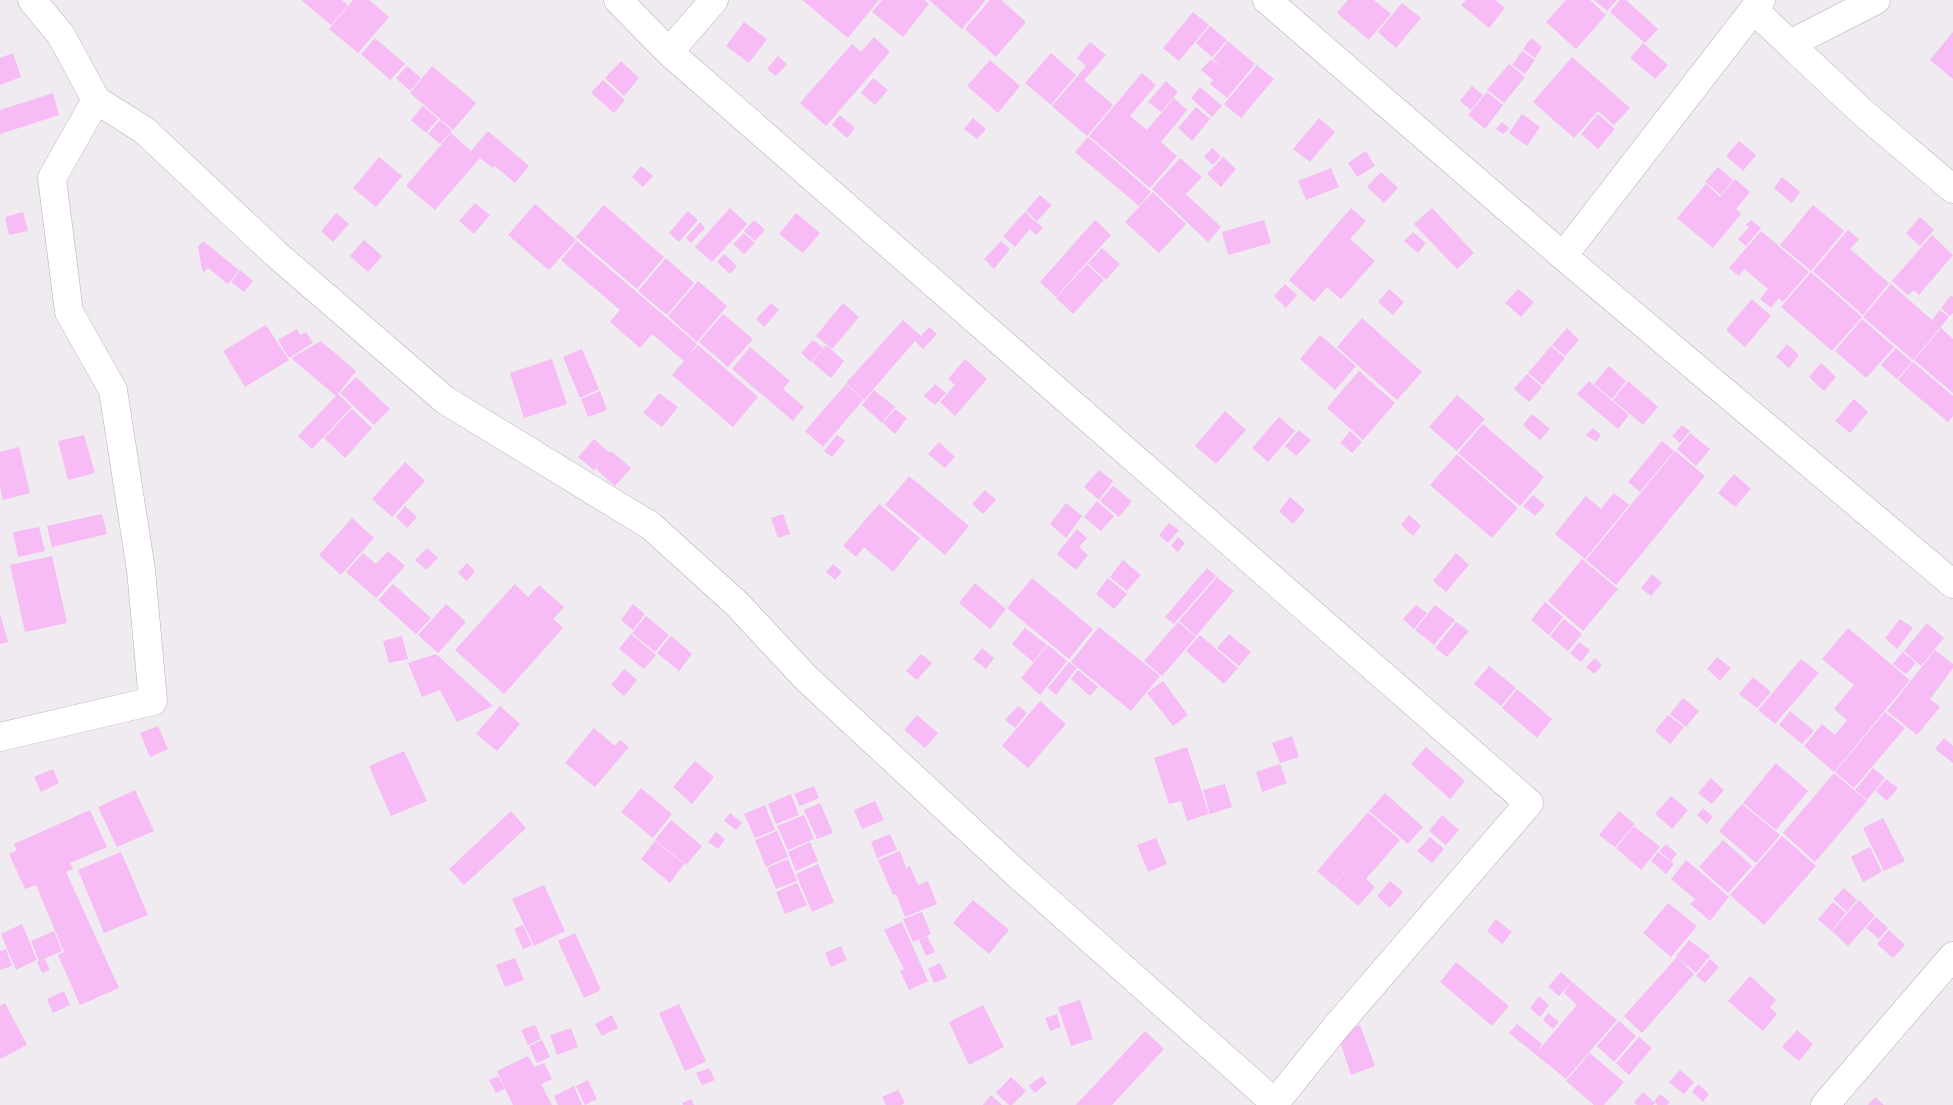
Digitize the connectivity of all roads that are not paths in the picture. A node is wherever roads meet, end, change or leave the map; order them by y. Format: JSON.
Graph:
{"nodes":[{"id":1,"x":32,"y":0,"type":"edge"},
{"id":2,"x":618,"y":0,"type":"edge"},
{"id":3,"x":714,"y":0,"type":"edge"},
{"id":4,"x":1267,"y":0,"type":"edge"},
{"id":5,"x":1876,"y":0,"type":"edge"},
{"id":6,"x":1757,"y":5,"type":"edge"},
{"id":7,"x":1790,"y":44,"type":"junction"},
{"id":8,"x":670,"y":52,"type":"junction"},
{"id":9,"x":96,"y":100,"type":"junction"},
{"id":10,"x":1953,"y":189,"type":"edge"},
{"id":11,"x":1563,"y":256,"type":"junction"},
{"id":12,"x":1953,"y":584,"type":"edge"},
{"id":13,"x":0,"y":737,"type":"edge"},
{"id":14,"x":1953,"y":956,"type":"edge"},
{"id":15,"x":1275,"y":1104,"type":"edge"},
{"id":16,"x":1825,"y":1105,"type":"edge"}],
"edges":[{"from":1,"to":9,"type":"street"},
{"from":2,"to":8,"type":"street"},
{"from":3,"to":8,"type":"street"},
{"from":4,"to":11,"type":"street"},
{"from":5,"to":7,"type":"street"},
{"from":6,"to":7,"type":"street"},
{"from":6,"to":11,"type":"street"},
{"from":7,"to":10,"type":"street"},
{"from":8,"to":15,"type":"street"},
{"from":9,"to":13,"type":"street"},
{"from":9,"to":15,"type":"street"},
{"from":11,"to":12,"type":"street"},
{"from":14,"to":16,"type":"street"}]}
